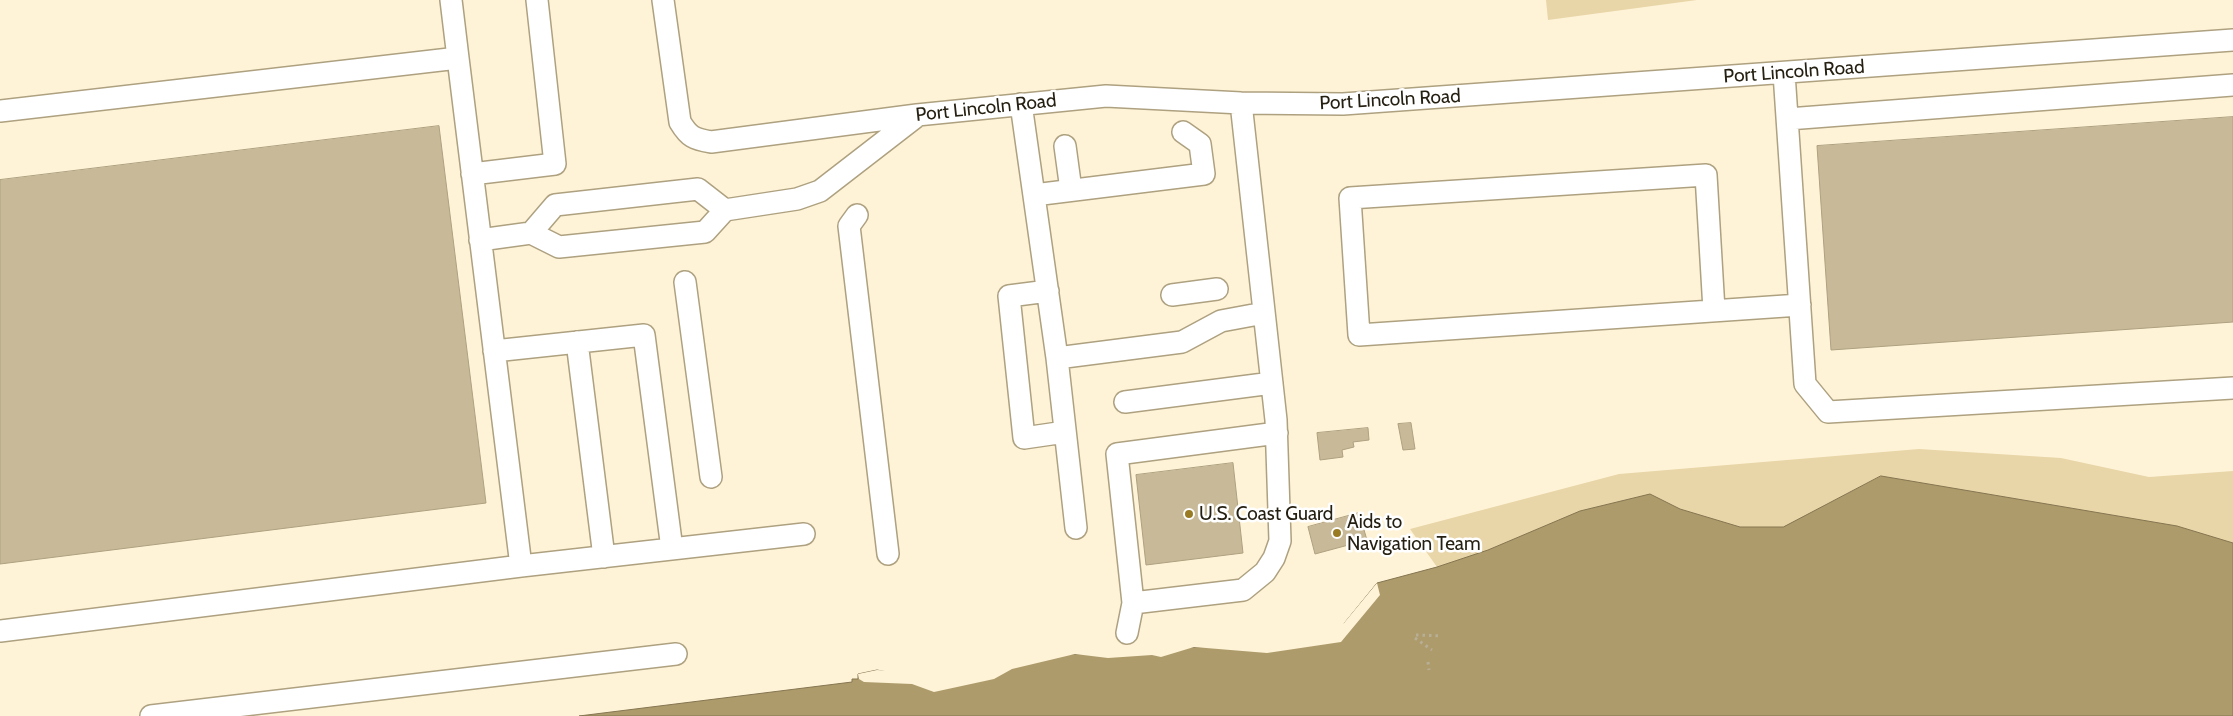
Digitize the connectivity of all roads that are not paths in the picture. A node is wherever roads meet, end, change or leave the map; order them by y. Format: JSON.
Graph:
{"nodes":[{"id":1,"x":452,"y":0,"type":"edge"},
{"id":2,"x":537,"y":0,"type":"edge"},
{"id":3,"x":663,"y":0,"type":"edge"},
{"id":4,"x":2233,"y":40,"type":"edge"},
{"id":5,"x":458,"y":58,"type":"junction"},
{"id":6,"x":1784,"y":73,"type":"junction"},
{"id":7,"x":2233,"y":85,"type":"edge"},
{"id":8,"x":1241,"y":102,"type":"junction"},
{"id":9,"x":1021,"y":104,"type":"junction"},
{"id":10,"x":0,"y":111,"type":"edge"},
{"id":11,"x":917,"y":115,"type":"junction"},
{"id":12,"x":1788,"y":119,"type":"junction"},
{"id":13,"x":1183,"y":132,"type":"dead end"},
{"id":14,"x":1065,"y":146,"type":"dead end"},
{"id":15,"x":472,"y":174,"type":"junction"},
{"id":16,"x":1071,"y":190,"type":"junction"},
{"id":17,"x":1034,"y":195,"type":"junction"},
{"id":18,"x":725,"y":210,"type":"junction"},
{"id":19,"x":857,"y":215,"type":"dead end"},
{"id":20,"x":532,"y":233,"type":"junction"},
{"id":21,"x":480,"y":240,"type":"junction"},
{"id":22,"x":685,"y":282,"type":"dead end"},
{"id":23,"x":1217,"y":289,"type":"dead end"},
{"id":24,"x":1048,"y":291,"type":"junction"},
{"id":25,"x":1172,"y":295,"type":"dead end"},
{"id":26,"x":1800,"y":304,"type":"junction"},
{"id":27,"x":1714,"y":310,"type":"junction"},
{"id":28,"x":1264,"y":313,"type":"junction"},
{"id":29,"x":577,"y":342,"type":"junction"},
{"id":30,"x":494,"y":351,"type":"junction"},
{"id":31,"x":1057,"y":358,"type":"junction"},
{"id":32,"x":1272,"y":383,"type":"junction"},
{"id":33,"x":2233,"y":388,"type":"edge"},
{"id":34,"x":1125,"y":402,"type":"dead end"},
{"id":35,"x":1276,"y":426,"type":"junction"},
{"id":36,"x":1065,"y":432,"type":"junction"},
{"id":37,"x":711,"y":477,"type":"dead end"},
{"id":38,"x":1076,"y":528,"type":"dead end"},
{"id":39,"x":804,"y":534,"type":"dead end"},
{"id":40,"x":672,"y":549,"type":"junction"},
{"id":41,"x":888,"y":554,"type":"dead end"},
{"id":42,"x":604,"y":557,"type":"junction"},
{"id":43,"x":521,"y":566,"type":"junction"},
{"id":44,"x":1133,"y":603,"type":"junction"},
{"id":45,"x":0,"y":631,"type":"edge"},
{"id":46,"x":1127,"y":633,"type":"dead end"},
{"id":47,"x":676,"y":654,"type":"dead end"},
{"id":48,"x":151,"y":716,"type":"edge"}],
"edges":[{"from":1,"to":5,"type":"street"},
{"from":2,"to":15,"type":"street"},
{"from":3,"to":11,"type":"street","name":"Port Lincoln Road"},
{"from":4,"to":6,"type":"street","name":"Port Lincoln Road"},
{"from":5,"to":10,"type":"street"},
{"from":5,"to":15,"type":"street"},
{"from":6,"to":8,"type":"street","name":"Port Lincoln Road"},
{"from":6,"to":12,"type":"street"},
{"from":7,"to":12,"type":"street"},
{"from":8,"to":9,"type":"street","name":"Port Lincoln Road"},
{"from":8,"to":28,"type":"street"},
{"from":9,"to":11,"type":"street","name":"Port Lincoln Road"},
{"from":9,"to":17,"type":"street"},
{"from":11,"to":18,"type":"street"},
{"from":12,"to":26,"type":"street"},
{"from":13,"to":16,"type":"street"},
{"from":14,"to":16,"type":"street"},
{"from":15,"to":21,"type":"street"},
{"from":16,"to":17,"type":"street"},
{"from":17,"to":24,"type":"street"},
{"from":18,"to":20,"type":"street"},
{"from":18,"to":20,"type":"street"},
{"from":19,"to":41,"type":"street"},
{"from":20,"to":21,"type":"street"},
{"from":21,"to":30,"type":"street"},
{"from":22,"to":37,"type":"street"},
{"from":23,"to":25,"type":"street"},
{"from":24,"to":31,"type":"street"},
{"from":24,"to":36,"type":"street"},
{"from":26,"to":27,"type":"street"},
{"from":26,"to":33,"type":"street"},
{"from":27,"to":27,"type":"street"},
{"from":28,"to":31,"type":"street"},
{"from":28,"to":32,"type":"street"},
{"from":29,"to":30,"type":"street"},
{"from":29,"to":40,"type":"street"},
{"from":29,"to":42,"type":"street"},
{"from":30,"to":43,"type":"street"},
{"from":31,"to":36,"type":"street"},
{"from":32,"to":34,"type":"street"},
{"from":32,"to":35,"type":"street"},
{"from":35,"to":44,"type":"street"},
{"from":35,"to":44,"type":"street"},
{"from":36,"to":38,"type":"street"},
{"from":39,"to":40,"type":"street"},
{"from":40,"to":42,"type":"street"},
{"from":42,"to":43,"type":"street"},
{"from":43,"to":45,"type":"street"},
{"from":44,"to":46,"type":"street"},
{"from":47,"to":48,"type":"street"}]}
